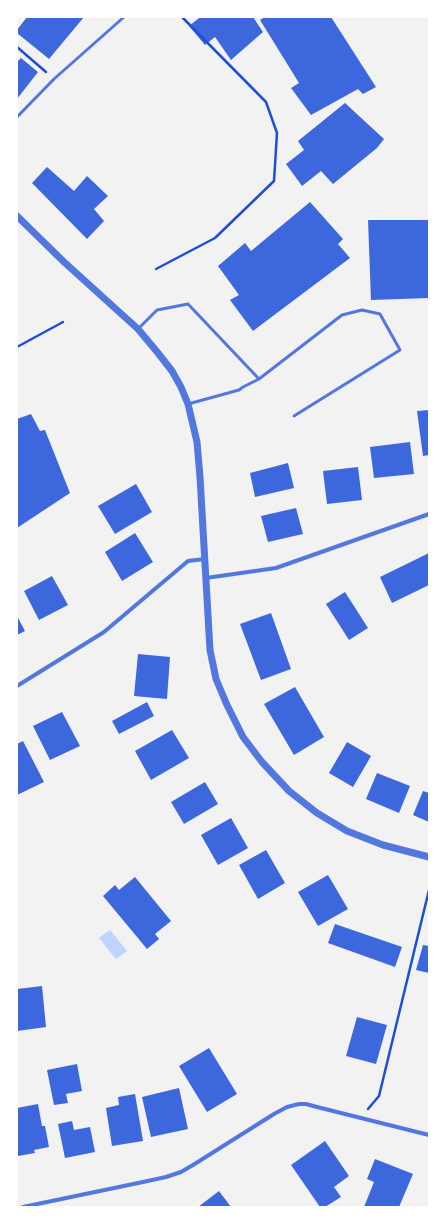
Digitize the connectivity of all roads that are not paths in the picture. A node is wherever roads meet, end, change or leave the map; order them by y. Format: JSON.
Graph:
{"nodes":[{"id":1,"x":124,"y":17,"type":"edge"},
{"id":2,"x":17,"y":117,"type":"edge"},
{"id":3,"x":17,"y":216,"type":"edge"},
{"id":4,"x":138,"y":329,"type":"junction"},
{"id":5,"x":259,"y":379,"type":"junction"},
{"id":6,"x":188,"y":404,"type":"junction"},
{"id":7,"x":294,"y":416,"type":"dead end"},
{"id":8,"x":429,"y":514,"type":"edge"},
{"id":9,"x":205,"y":559,"type":"junction"},
{"id":10,"x":206,"y":578,"type":"junction"},
{"id":11,"x":17,"y":686,"type":"edge"},
{"id":12,"x":429,"y":857,"type":"edge"},
{"id":13,"x":429,"y":1135,"type":"edge"},
{"id":14,"x":23,"y":1207,"type":"edge"}],
"edges":[{"from":1,"to":2,"type":"lane"},
{"from":3,"to":4,"type":"street"},
{"from":4,"to":5,"type":"lane"},
{"from":4,"to":6,"type":"street"},
{"from":5,"to":6,"type":"lane"},
{"from":5,"to":7,"type":"lane"},
{"from":6,"to":9,"type":"street"},
{"from":8,"to":10,"type":"street"},
{"from":9,"to":10,"type":"street"},
{"from":9,"to":11,"type":"street"},
{"from":10,"to":12,"type":"street"},
{"from":13,"to":14,"type":"street"}]}
